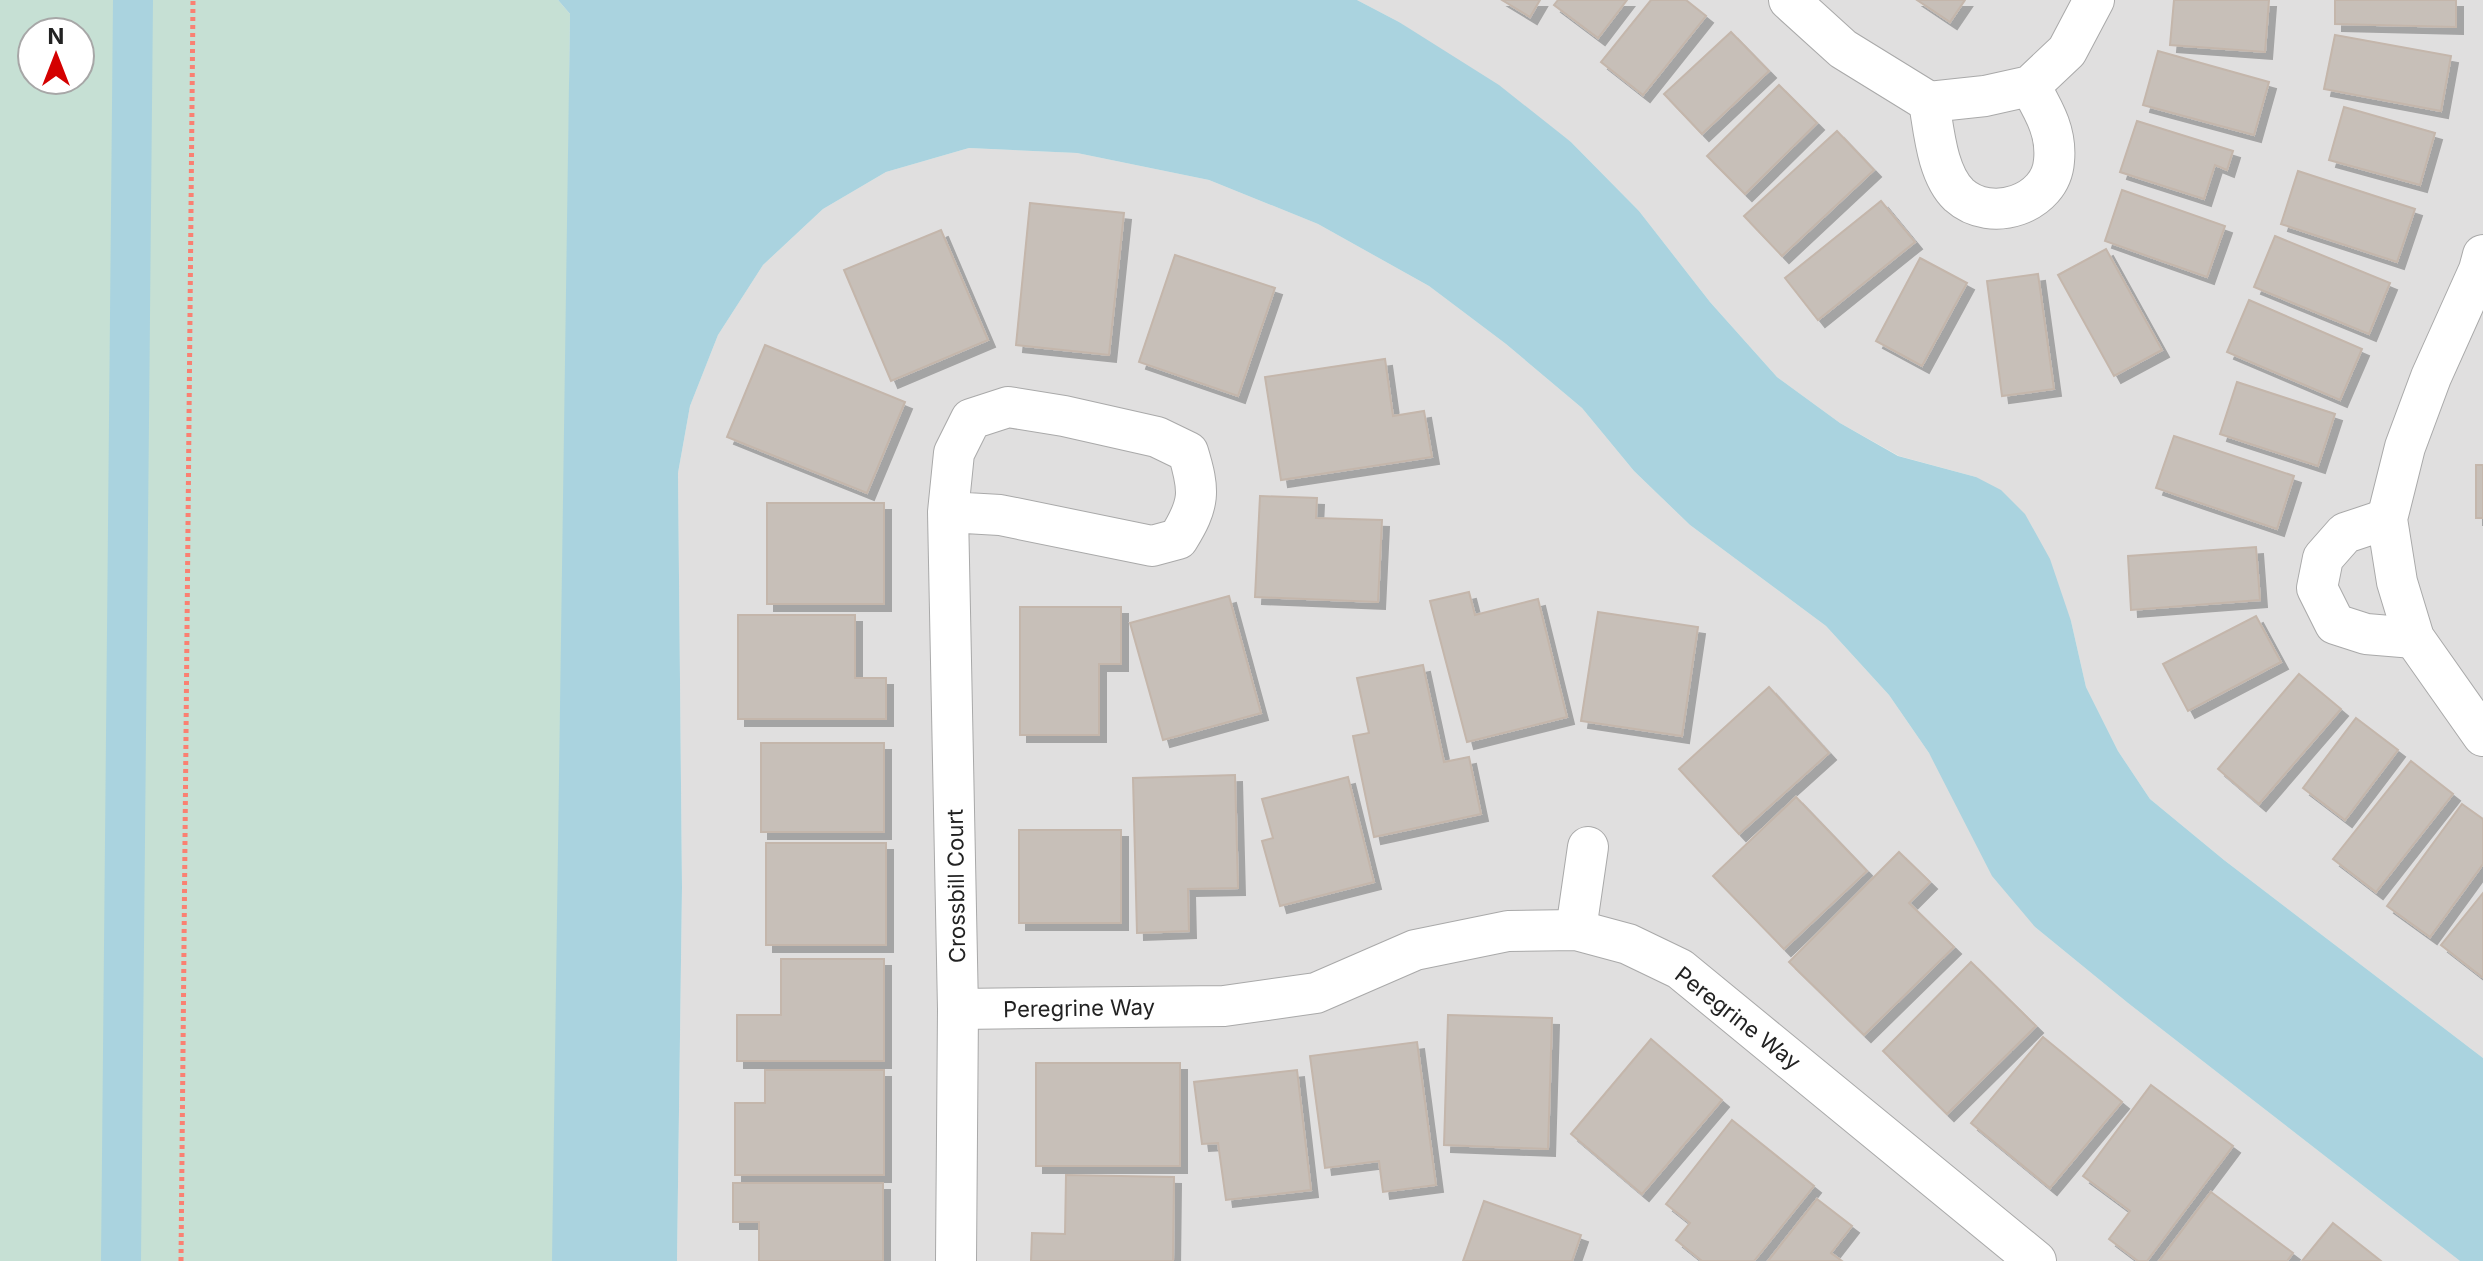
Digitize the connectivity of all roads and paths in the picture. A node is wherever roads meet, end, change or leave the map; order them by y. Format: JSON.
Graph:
{"nodes":[{"id":1,"x":193,"y":0,"type":"edge"},
{"id":2,"x":1789,"y":0,"type":"edge"},
{"id":3,"x":2094,"y":0,"type":"edge"},
{"id":4,"x":2030,"y":86,"type":"junction"},
{"id":5,"x":1929,"y":102,"type":"junction"},
{"id":6,"x":2483,"y":255,"type":"edge"},
{"id":7,"x":948,"y":512,"type":"junction"},
{"id":8,"x":2387,"y":519,"type":"junction"},
{"id":9,"x":2414,"y":638,"type":"junction"},
{"id":10,"x":2483,"y":736,"type":"edge"},
{"id":11,"x":1588,"y":847,"type":"dead end"},
{"id":12,"x":1576,"y":930,"type":"junction"},
{"id":13,"x":958,"y":1009,"type":"junction"},
{"id":14,"x":181,"y":1261,"type":"edge"},
{"id":15,"x":956,"y":1261,"type":"edge"},
{"id":16,"x":2036,"y":1261,"type":"edge"}],
"edges":[{"from":1,"to":14,"type":"path"},
{"from":2,"to":5,"type":"street"},
{"from":3,"to":4,"type":"street"},
{"from":4,"to":5,"type":"street"},
{"from":4,"to":5,"type":"street"},
{"from":6,"to":8,"type":"street"},
{"from":7,"to":7,"type":"street","name":"Crossbill Court"},
{"from":7,"to":13,"type":"street","name":"Crossbill Court"},
{"from":8,"to":9,"type":"street"},
{"from":8,"to":9,"type":"street"},
{"from":9,"to":10,"type":"street"},
{"from":11,"to":12,"type":"street"},
{"from":12,"to":13,"type":"street","name":"Peregrine Way"},
{"from":12,"to":16,"type":"street","name":"Peregrine Way"},
{"from":13,"to":15,"type":"street","name":"Crossbill Court"}]}
